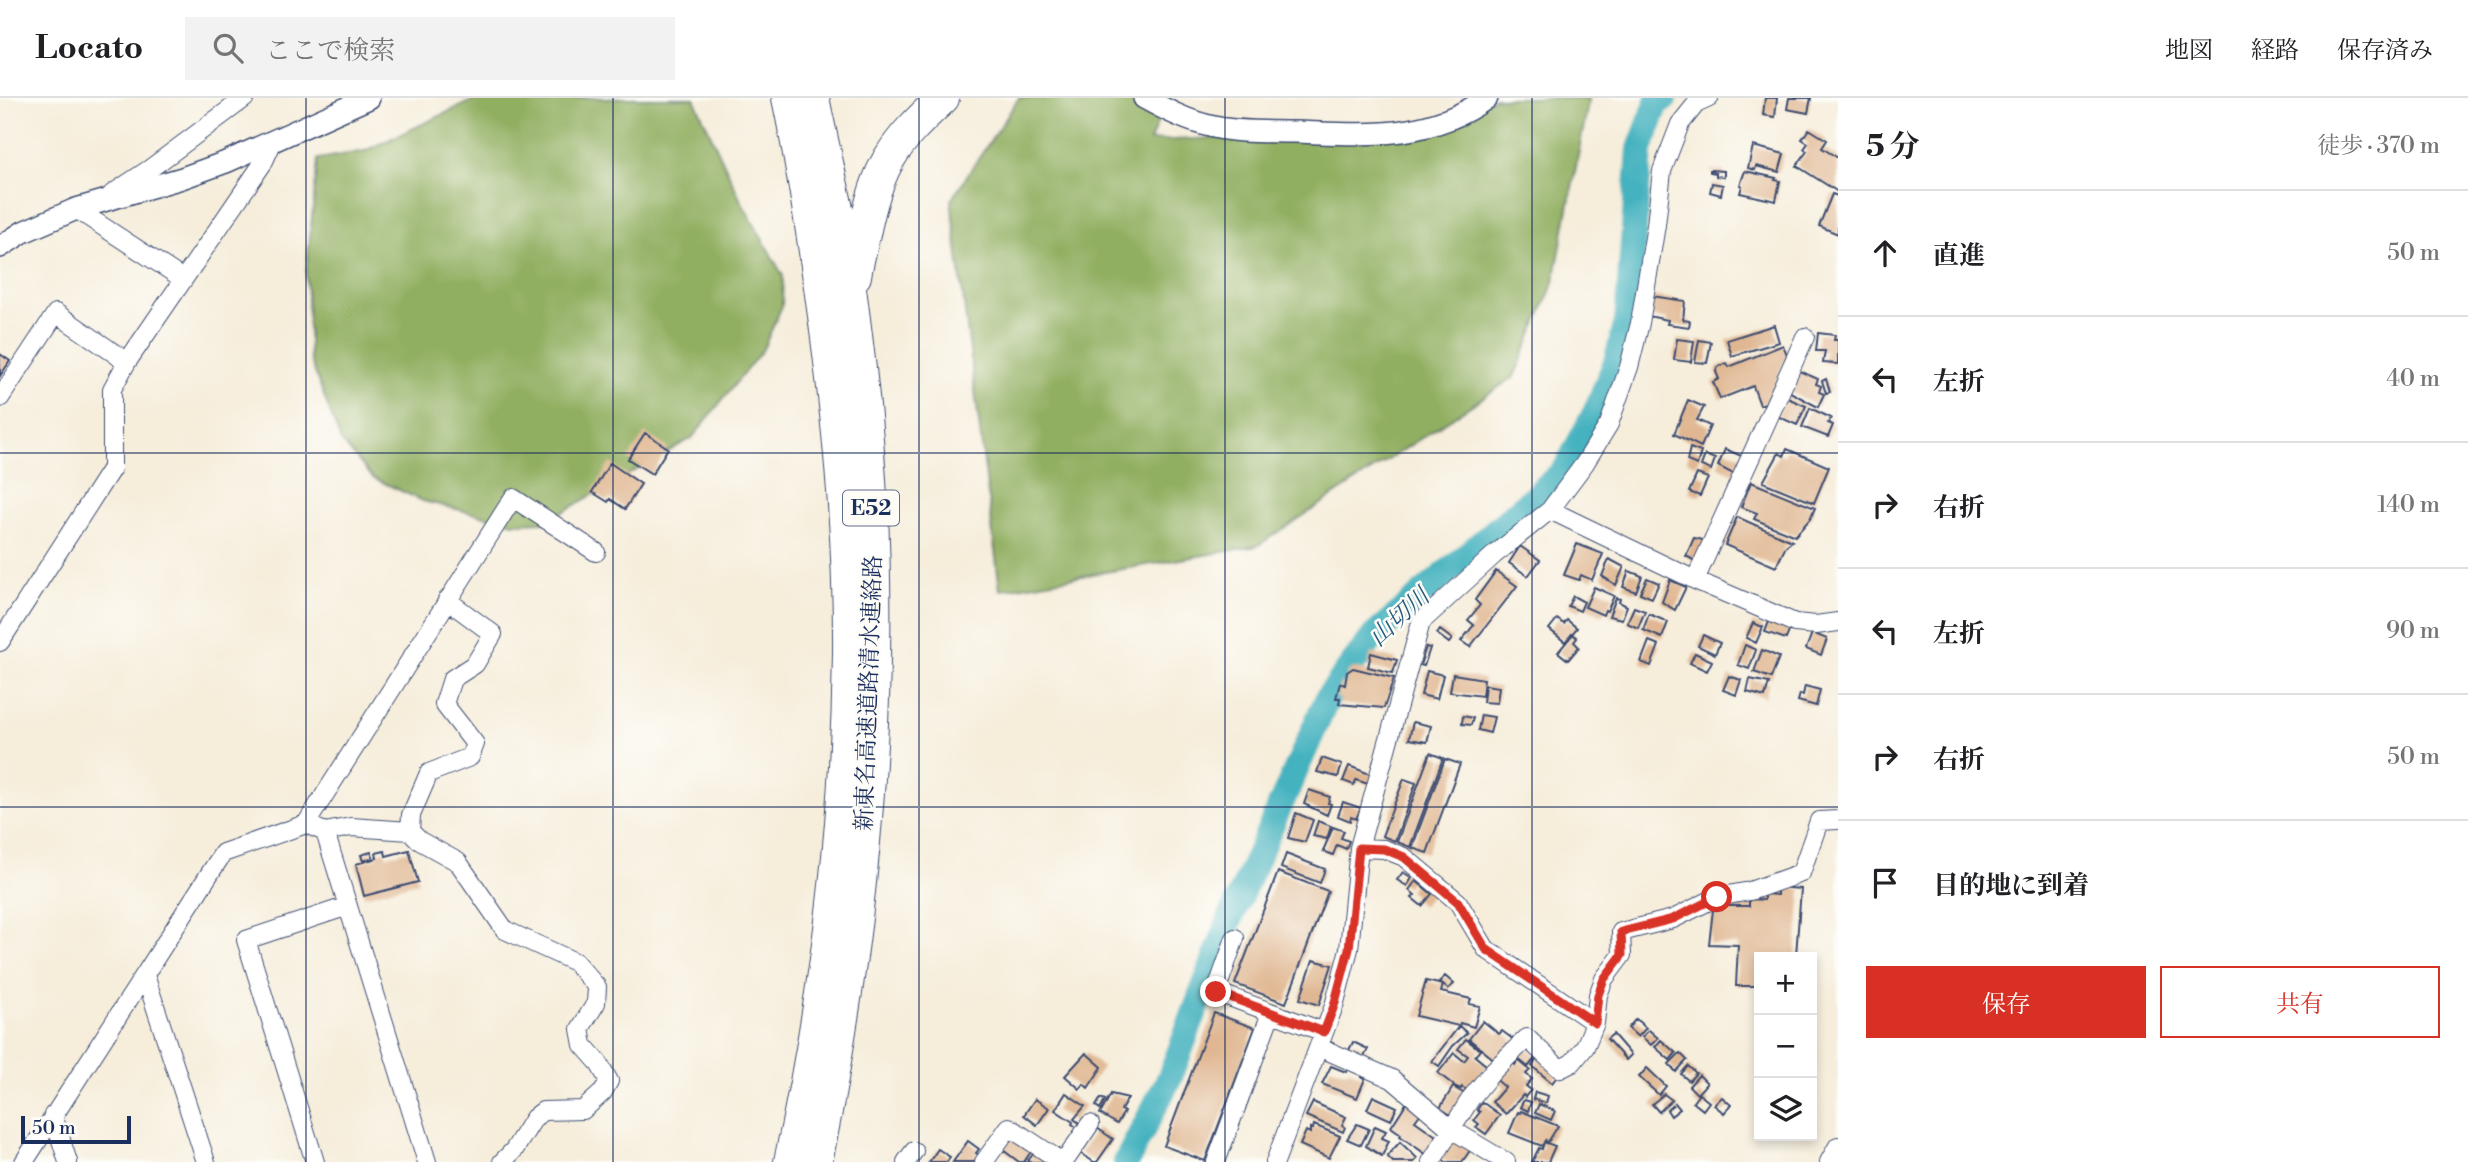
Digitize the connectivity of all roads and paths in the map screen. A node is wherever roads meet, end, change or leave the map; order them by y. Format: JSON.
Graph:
{"nodes":[{"id":1,"x":245,"y":98,"type":"edge"},
{"id":2,"x":369,"y":98,"type":"edge"},
{"id":3,"x":769,"y":98,"type":"edge"},
{"id":4,"x":788,"y":98,"type":"edge"},
{"id":5,"x":813,"y":98,"type":"edge"},
{"id":6,"x":943,"y":98,"type":"edge"},
{"id":7,"x":1144,"y":98,"type":"edge"},
{"id":8,"x":1487,"y":98,"type":"edge"},
{"id":9,"x":1709,"y":98,"type":"edge"},
{"id":10,"x":273,"y":141,"type":"junction"},
{"id":11,"x":806,"y":164,"type":"junction"},
{"id":12,"x":100,"y":202,"type":"junction"},
{"id":13,"x":76,"y":209,"type":"junction"},
{"id":14,"x":0,"y":247,"type":"edge"},
{"id":15,"x":183,"y":279,"type":"junction"},
{"id":16,"x":852,"y":308,"type":"junction"},
{"id":17,"x":1805,"y":337,"type":"dead end"},
{"id":18,"x":127,"y":362,"type":"junction"},
{"id":19,"x":0,"y":398,"type":"edge"},
{"id":20,"x":1550,"y":510,"type":"junction"},
{"id":21,"x":596,"y":552,"type":"dead end"},
{"id":22,"x":1695,"y":580,"type":"junction"},
{"id":23,"x":447,"y":600,"type":"junction"},
{"id":24,"x":1838,"y":622,"type":"edge"},
{"id":25,"x":0,"y":642,"type":"edge"},
{"id":26,"x":1838,"y":820,"type":"edge"},
{"id":27,"x":306,"y":824,"type":"junction"},
{"id":28,"x":410,"y":831,"type":"junction"},
{"id":29,"x":325,"y":832,"type":"junction"},
{"id":30,"x":1359,"y":848,"type":"junction"},
{"id":31,"x":850,"y":856,"type":"junction"},
{"id":32,"x":348,"y":906,"type":"junction"},
{"id":33,"x":1235,"y":938,"type":"dead end"},
{"id":34,"x":145,"y":975,"type":"junction"},
{"id":35,"x":1271,"y":1013,"type":"junction"},
{"id":36,"x":1595,"y":1023,"type":"junction"},
{"id":37,"x":1321,"y":1039,"type":"junction"},
{"id":38,"x":53,"y":1115,"type":"junction"},
{"id":39,"x":1090,"y":1124,"type":"dead end"},
{"id":40,"x":1451,"y":1129,"type":"junction"},
{"id":41,"x":1838,"y":1146,"type":"edge"},
{"id":42,"x":24,"y":1162,"type":"edge"},
{"id":43,"x":68,"y":1162,"type":"edge"},
{"id":44,"x":206,"y":1162,"type":"edge"},
{"id":45,"x":315,"y":1162,"type":"edge"},
{"id":46,"x":427,"y":1162,"type":"edge"},
{"id":47,"x":502,"y":1162,"type":"edge"},
{"id":48,"x":790,"y":1162,"type":"edge"},
{"id":49,"x":816,"y":1162,"type":"edge"},
{"id":50,"x":984,"y":1162,"type":"edge"},
{"id":51,"x":1063,"y":1162,"type":"edge"},
{"id":52,"x":1216,"y":1162,"type":"edge"},
{"id":53,"x":1275,"y":1162,"type":"edge"},
{"id":54,"x":1431,"y":1162,"type":"edge"},
{"id":55,"x":1506,"y":1162,"type":"edge"},
{"id":56,"x":1829,"y":1162,"type":"edge"}],
"edges":[{"from":1,"to":12,"type":"street"},
{"from":2,"to":10,"type":"street"},
{"from":3,"to":11,"type":"highway"},
{"from":4,"to":11,"type":"highway","name":"新東名高速道路清水連絡路","number":"E52"},
{"from":5,"to":11,"type":"highway","name":"新東名高速道路清水連絡路","number":"E52"},
{"from":6,"to":16,"type":"highway"},
{"from":7,"to":8,"type":"street"},
{"from":9,"to":20,"type":"street"},
{"from":10,"to":12,"type":"street"},
{"from":10,"to":15,"type":"street"},
{"from":11,"to":16,"type":"highway","name":"新東名高速道路清水連絡路","number":"E52"},
{"from":11,"to":31,"type":"highway","name":"新東名高速道路清水連絡路","number":"E52"},
{"from":12,"to":13,"type":"street"},
{"from":13,"to":14,"type":"street"},
{"from":13,"to":15,"type":"street"},
{"from":15,"to":18,"type":"street"},
{"from":16,"to":31,"type":"highway","name":"新東名高速道路清水連絡路","number":"E52"},
{"from":17,"to":22,"type":"street"},
{"from":18,"to":19,"type":"street"},
{"from":18,"to":25,"type":"street"},
{"from":20,"to":22,"type":"street"},
{"from":20,"to":30,"type":"street"},
{"from":21,"to":23,"type":"street"},
{"from":22,"to":24,"type":"street"},
{"from":23,"to":27,"type":"street"},
{"from":23,"to":28,"type":"street"},
{"from":26,"to":36,"type":"street"},
{"from":27,"to":29,"type":"street"},
{"from":27,"to":34,"type":"street"},
{"from":28,"to":29,"type":"street"},
{"from":28,"to":47,"type":"street"},
{"from":29,"to":32,"type":"street"},
{"from":30,"to":36,"type":"street"},
{"from":30,"to":37,"type":"street"},
{"from":31,"to":48,"type":"highway","name":"新東名高速道路清水連絡路","number":"E52"},
{"from":31,"to":49,"type":"highway","name":"新東名高速道路清水連絡路","number":"E52"},
{"from":32,"to":45,"type":"street"},
{"from":32,"to":46,"type":"street"},
{"from":33,"to":35,"type":"street"},
{"from":34,"to":38,"type":"street"},
{"from":34,"to":44,"type":"street"},
{"from":35,"to":37,"type":"street"},
{"from":35,"to":52,"type":"street"},
{"from":36,"to":40,"type":"street"},
{"from":37,"to":40,"type":"street"},
{"from":37,"to":53,"type":"street"},
{"from":38,"to":42,"type":"street"},
{"from":38,"to":43,"type":"street"},
{"from":39,"to":51,"type":"street"},
{"from":40,"to":54,"type":"street"},
{"from":40,"to":55,"type":"street"},
{"from":41,"to":56,"type":"street"},
{"from":50,"to":51,"type":"street"}]}
